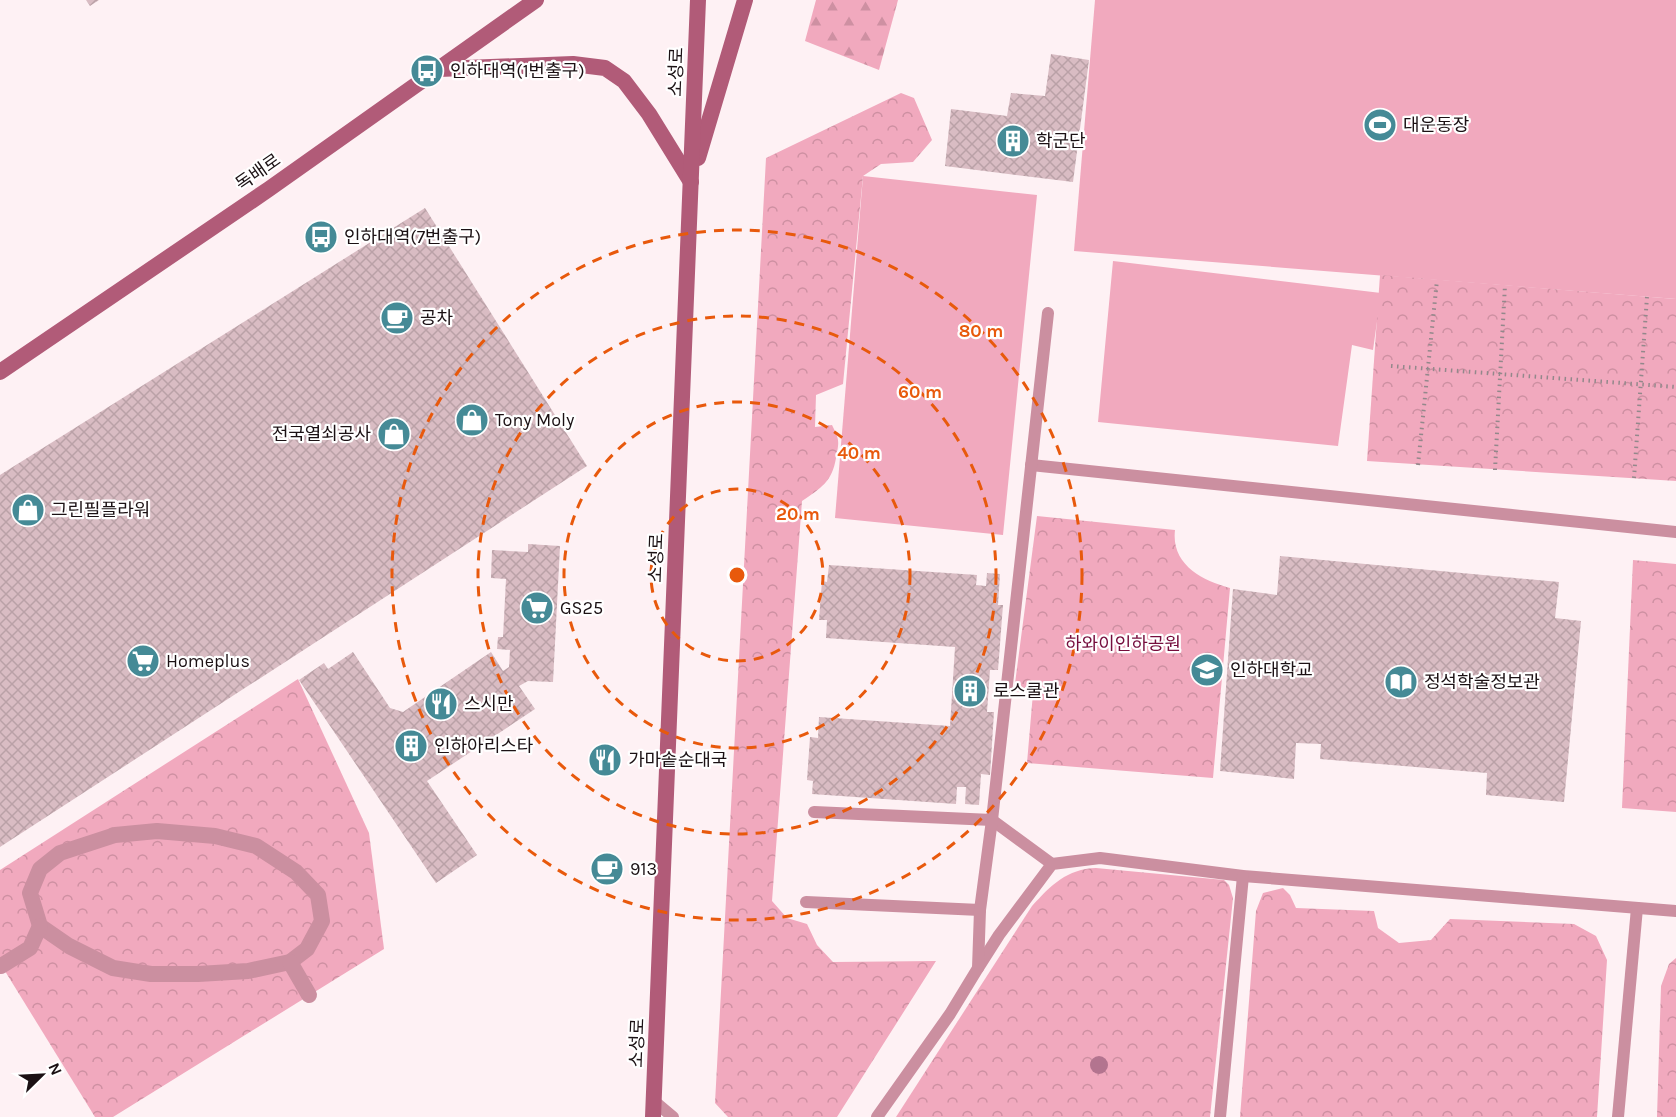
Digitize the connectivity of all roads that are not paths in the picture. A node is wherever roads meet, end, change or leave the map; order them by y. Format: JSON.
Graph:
{"nodes":[{"id":1,"x":536,"y":0,"type":"edge"},
{"id":2,"x":698,"y":0,"type":"edge"},
{"id":3,"x":745,"y":0,"type":"edge"},
{"id":4,"x":438,"y":69,"type":"junction"},
{"id":5,"x":691,"y":182,"type":"junction"},
{"id":6,"x":1048,"y":313,"type":"dead end"},
{"id":7,"x":0,"y":372,"type":"edge"},
{"id":8,"x":1030,"y":465,"type":"junction"},
{"id":9,"x":1676,"y":532,"type":"edge"},
{"id":10,"x":814,"y":812,"type":"dead end"},
{"id":11,"x":992,"y":820,"type":"junction"},
{"id":12,"x":1052,"y":864,"type":"junction"},
{"id":13,"x":1243,"y":876,"type":"junction"},
{"id":14,"x":806,"y":902,"type":"dead end"},
{"id":15,"x":1637,"y":908,"type":"junction"},
{"id":16,"x":980,"y":910,"type":"junction"},
{"id":17,"x":1676,"y":911,"type":"edge"},
{"id":18,"x":40,"y":926,"type":"junction"},
{"id":19,"x":290,"y":962,"type":"junction"},
{"id":20,"x":1,"y":966,"type":"edge"},
{"id":21,"x":978,"y":968,"type":"junction"},
{"id":22,"x":309,"y":995,"type":"dead end"},
{"id":23,"x":653,"y":1109,"type":"edge"},
{"id":24,"x":673,"y":1117,"type":"edge"},
{"id":25,"x":877,"y":1117,"type":"edge"},
{"id":26,"x":1220,"y":1117,"type":"edge"},
{"id":27,"x":1618,"y":1117,"type":"edge"}],
"edges":[{"from":1,"to":4,"type":"main road","name":"독배로"},
{"from":2,"to":5,"type":"main road","name":"소성로"},
{"from":3,"to":5,"type":"main road"},
{"from":4,"to":5,"type":"main road"},
{"from":4,"to":7,"type":"main road","name":"독배로"},
{"from":5,"to":23,"type":"main road","name":"소성로"},
{"from":6,"to":8,"type":"lane"},
{"from":8,"to":9,"type":"lane"},
{"from":8,"to":11,"type":"lane"},
{"from":10,"to":11,"type":"lane"},
{"from":11,"to":12,"type":"lane"},
{"from":11,"to":16,"type":"lane"},
{"from":12,"to":13,"type":"lane"},
{"from":12,"to":21,"type":"lane"},
{"from":13,"to":15,"type":"lane"},
{"from":13,"to":26,"type":"lane"},
{"from":14,"to":16,"type":"lane"},
{"from":15,"to":17,"type":"lane"},
{"from":15,"to":27,"type":"lane"},
{"from":16,"to":21,"type":"lane"},
{"from":18,"to":19,"type":"street"},
{"from":18,"to":19,"type":"street"},
{"from":18,"to":20,"type":"street"},
{"from":19,"to":22,"type":"street"},
{"from":21,"to":25,"type":"lane"},
{"from":23,"to":24,"type":"lane"}]}
